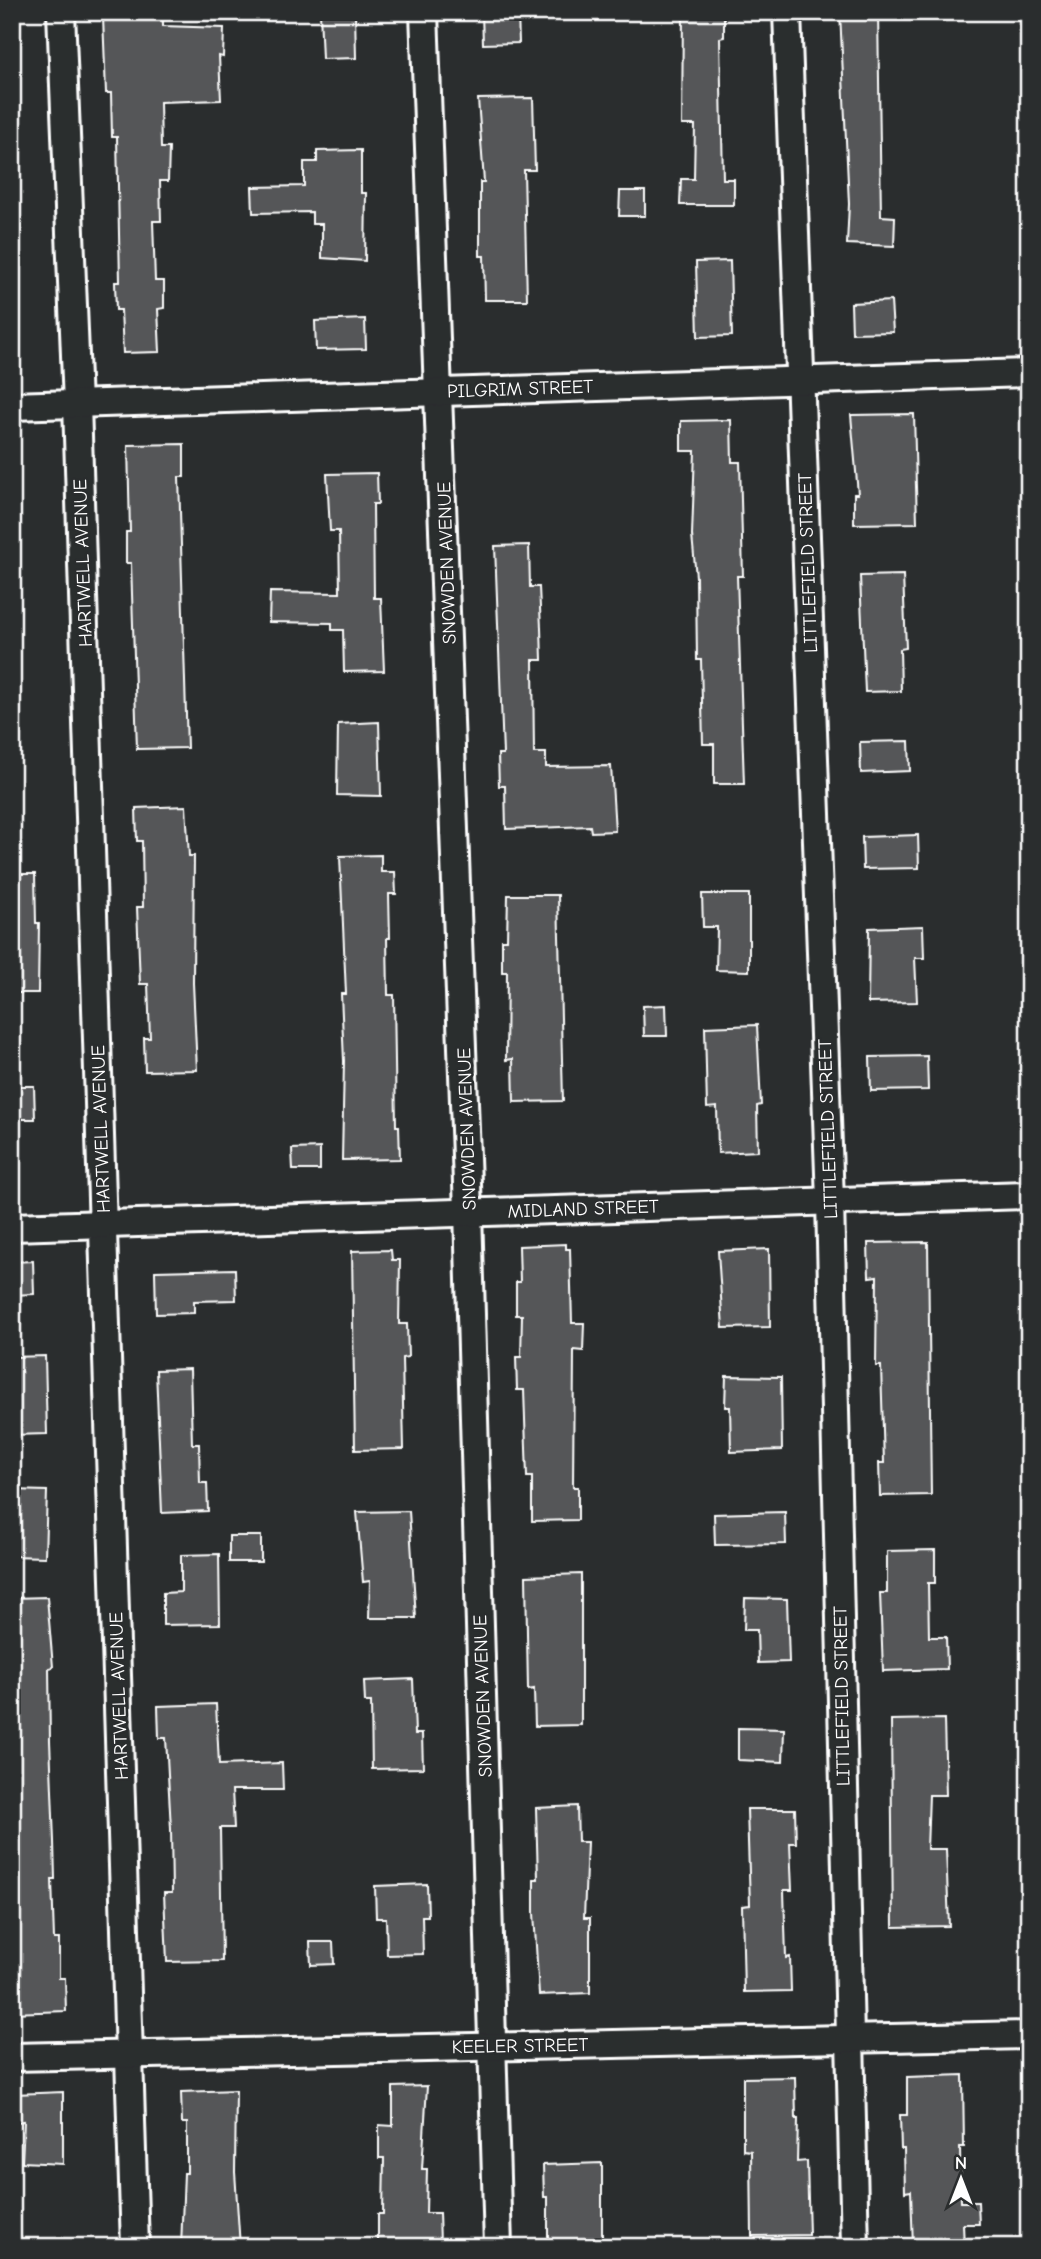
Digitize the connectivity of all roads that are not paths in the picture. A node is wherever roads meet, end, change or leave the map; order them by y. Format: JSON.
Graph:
{"nodes":[{"id":1,"x":61,"y":12,"type":"edge"},
{"id":2,"x":424,"y":12,"type":"edge"},
{"id":3,"x":787,"y":12,"type":"edge"},
{"id":4,"x":1029,"y":373,"type":"edge"},
{"id":5,"x":800,"y":381,"type":"junction"},
{"id":6,"x":440,"y":391,"type":"junction"},
{"id":7,"x":76,"y":404,"type":"junction"},
{"id":8,"x":12,"y":406,"type":"edge"},
{"id":9,"x":1029,"y":1195,"type":"edge"},
{"id":10,"x":830,"y":1201,"type":"junction"},
{"id":11,"x":468,"y":1211,"type":"junction"},
{"id":12,"x":103,"y":1224,"type":"junction"},
{"id":13,"x":12,"y":1227,"type":"edge"},
{"id":14,"x":1029,"y":2035,"type":"edge"},
{"id":15,"x":848,"y":2038,"type":"junction"},
{"id":16,"x":493,"y":2045,"type":"junction"},
{"id":17,"x":129,"y":2054,"type":"junction"},
{"id":18,"x":12,"y":2057,"type":"edge"},
{"id":19,"x":135,"y":2247,"type":"edge"},
{"id":20,"x":498,"y":2247,"type":"edge"},
{"id":21,"x":855,"y":2247,"type":"edge"}],
"edges":[{"from":1,"to":7,"type":"street","name":"HARTWELL AVENUE"},
{"from":2,"to":6,"type":"street","name":"SNOWDEN AVENUE"},
{"from":3,"to":5,"type":"street","name":"LITTLEFIELD STREET"},
{"from":4,"to":5,"type":"street","name":"PILGRIM STREET"},
{"from":5,"to":6,"type":"street","name":"PILGRIM STREET"},
{"from":5,"to":10,"type":"street","name":"LITTLEFIELD STREET"},
{"from":6,"to":7,"type":"street","name":"PILGRIM STREET"},
{"from":6,"to":11,"type":"street","name":"SNOWDEN AVENUE"},
{"from":7,"to":8,"type":"street","name":"PILGRIM STREET"},
{"from":7,"to":12,"type":"street","name":"HARTWELL AVENUE"},
{"from":9,"to":10,"type":"street","name":"MIDLAND STREET"},
{"from":10,"to":11,"type":"street","name":"MIDLAND STREET"},
{"from":10,"to":15,"type":"street","name":"LITTLEFIELD STREET"},
{"from":11,"to":12,"type":"street","name":"MIDLAND STREET"},
{"from":11,"to":16,"type":"street","name":"SNOWDEN AVENUE"},
{"from":12,"to":13,"type":"street","name":"MIDLAND STREET"},
{"from":12,"to":17,"type":"street","name":"HARTWELL AVENUE"},
{"from":14,"to":15,"type":"street","name":"KEELER STREET"},
{"from":15,"to":16,"type":"street","name":"KEELER STREET"},
{"from":15,"to":21,"type":"street","name":"LITTLEFIELD STREET"},
{"from":16,"to":17,"type":"street","name":"KEELER STREET"},
{"from":16,"to":20,"type":"street","name":"SNOWDEN AVENUE"},
{"from":17,"to":18,"type":"street","name":"KEELER STREET"},
{"from":17,"to":19,"type":"street","name":"HARTWELL AVENUE"}]}
